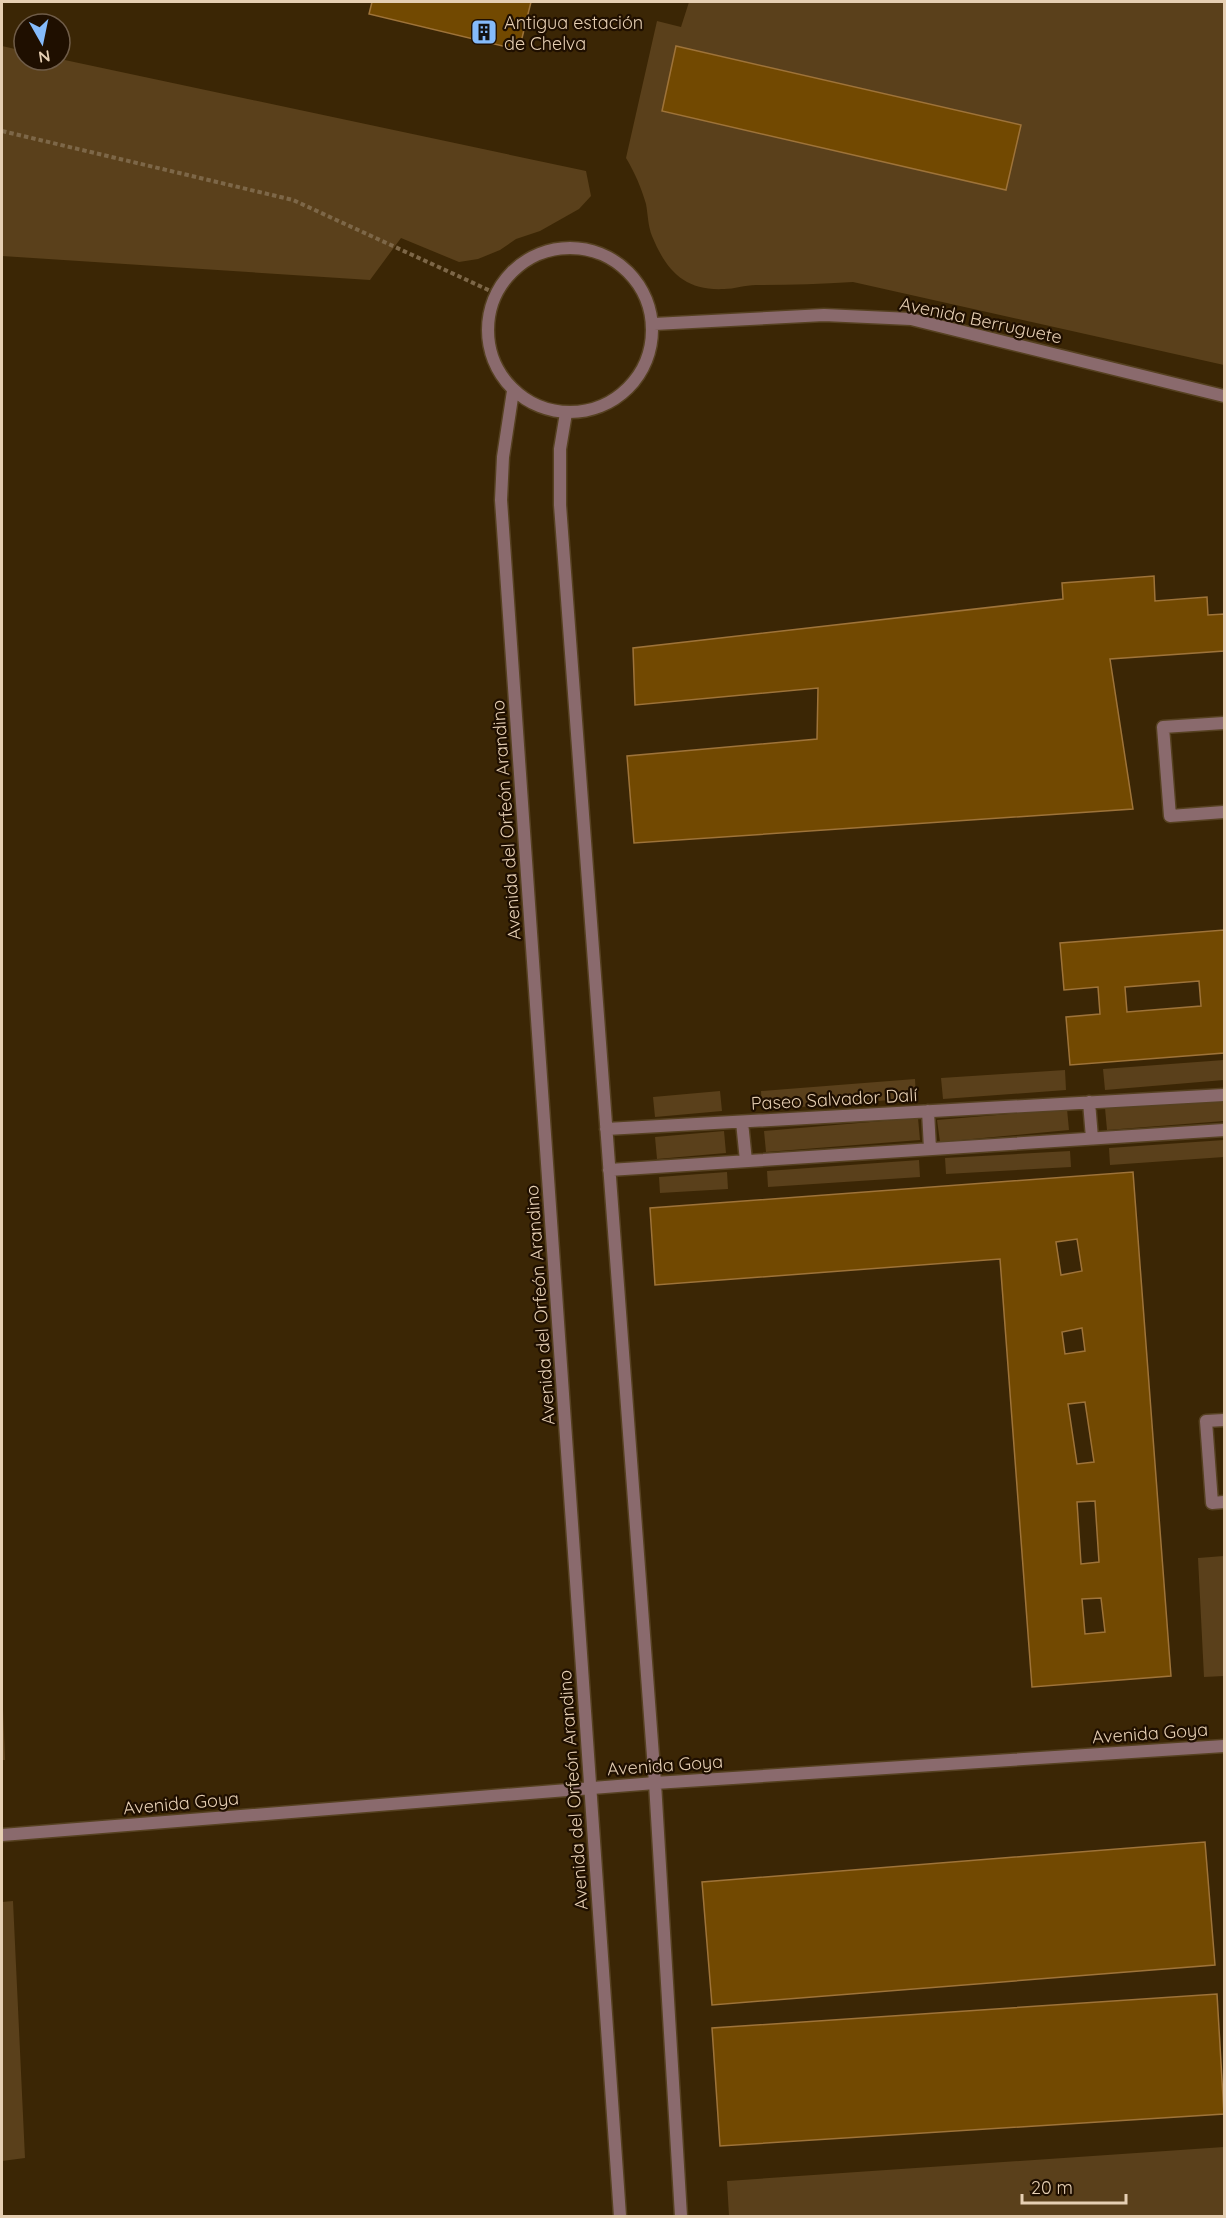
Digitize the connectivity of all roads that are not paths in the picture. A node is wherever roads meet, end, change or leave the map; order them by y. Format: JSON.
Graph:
{"nodes":[{"id":1,"x":654,"y":324,"type":"junction"},
{"id":2,"x":513,"y":391,"type":"junction"},
{"id":3,"x":1224,"y":396,"type":"edge"},
{"id":4,"x":566,"y":413,"type":"junction"},
{"id":5,"x":1224,"y":723,"type":"edge"},
{"id":6,"x":1224,"y":812,"type":"edge"},
{"id":7,"x":1224,"y":1095,"type":"edge"},
{"id":8,"x":1089,"y":1102,"type":"junction"},
{"id":9,"x":928,"y":1112,"type":"junction"},
{"id":10,"x":742,"y":1122,"type":"junction"},
{"id":11,"x":606,"y":1129,"type":"junction"},
{"id":12,"x":1224,"y":1130,"type":"edge"},
{"id":13,"x":1092,"y":1138,"type":"junction"},
{"id":14,"x":930,"y":1149,"type":"junction"},
{"id":15,"x":746,"y":1161,"type":"junction"},
{"id":16,"x":609,"y":1170,"type":"junction"},
{"id":17,"x":1224,"y":1420,"type":"edge"},
{"id":18,"x":1224,"y":1502,"type":"edge"},
{"id":19,"x":1224,"y":1746,"type":"edge"},
{"id":20,"x":655,"y":1784,"type":"junction"},
{"id":21,"x":591,"y":1788,"type":"junction"},
{"id":22,"x":2,"y":1835,"type":"edge"},
{"id":23,"x":620,"y":2217,"type":"edge"},
{"id":24,"x":681,"y":2217,"type":"edge"}],
"edges":[{"from":1,"to":2,"type":"street"},
{"from":1,"to":3,"type":"street","name":"Avenida Berruguete"},
{"from":1,"to":4,"type":"street"},
{"from":2,"to":4,"type":"street"},
{"from":2,"to":21,"type":"street","name":"Avenida del Orfeón Arandino"},
{"from":4,"to":11,"type":"street"},
{"from":5,"to":6,"type":"street"},
{"from":7,"to":8,"type":"street","name":"Paseo Salvador Dalí"},
{"from":8,"to":9,"type":"street","name":"Paseo Salvador Dalí"},
{"from":8,"to":13,"type":"street"},
{"from":9,"to":10,"type":"street","name":"Paseo Salvador Dalí"},
{"from":9,"to":14,"type":"street","name":"Paseo Salvador Dalí"},
{"from":10,"to":11,"type":"street","name":"Paseo Salvador Dalí"},
{"from":10,"to":15,"type":"street","name":"Paseo Salvador Dalí"},
{"from":11,"to":16,"type":"street"},
{"from":12,"to":13,"type":"street"},
{"from":13,"to":14,"type":"street"},
{"from":14,"to":15,"type":"street"},
{"from":15,"to":16,"type":"street"},
{"from":16,"to":20,"type":"street"},
{"from":17,"to":18,"type":"street"},
{"from":19,"to":20,"type":"street","name":"Avenida Goya"},
{"from":20,"to":21,"type":"street","name":"Avenida Goya"},
{"from":20,"to":24,"type":"street"},
{"from":21,"to":22,"type":"street","name":"Avenida Goya"},
{"from":21,"to":23,"type":"street","name":"Avenida del Orfeón Arandino"}]}
